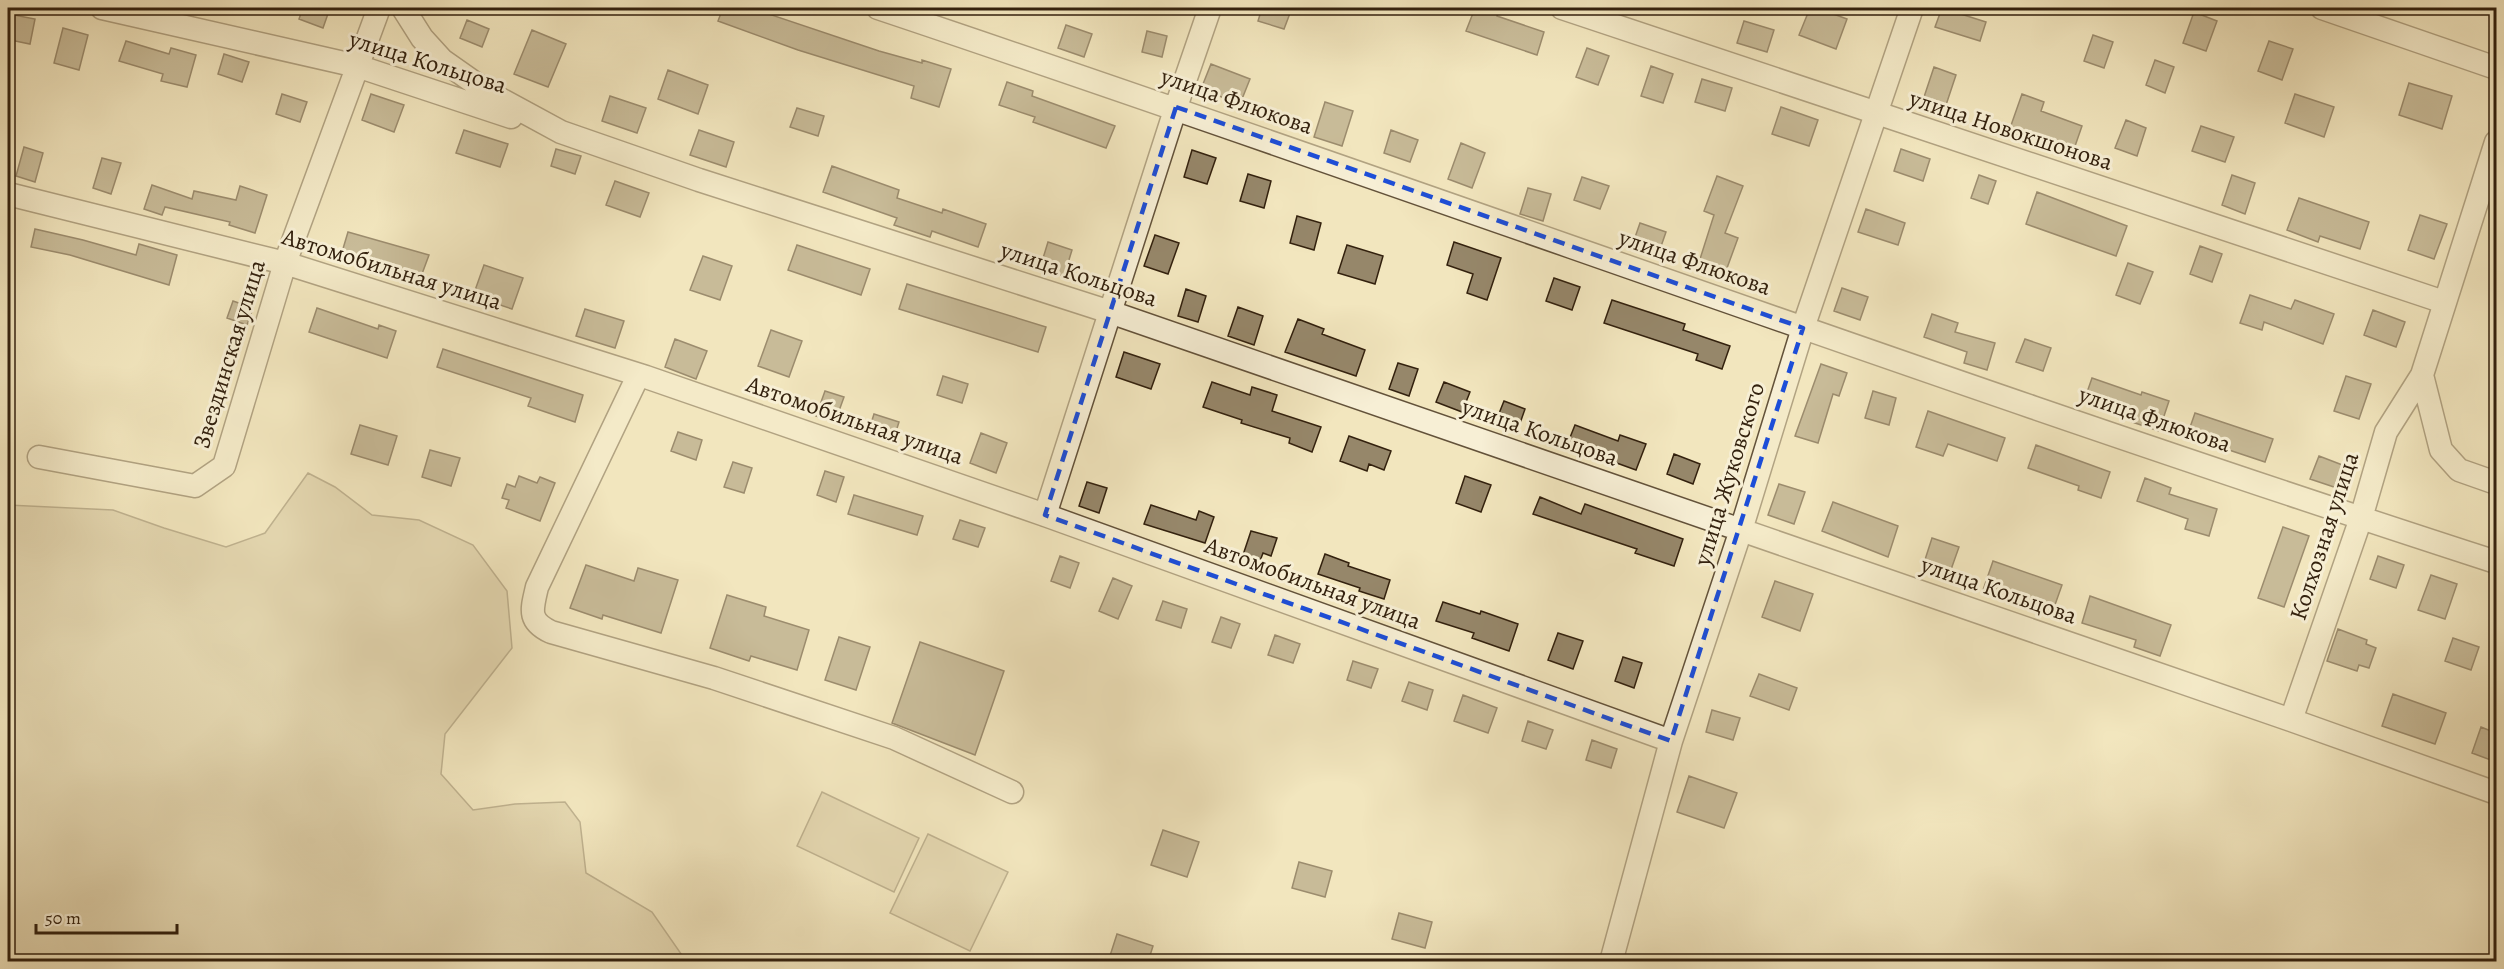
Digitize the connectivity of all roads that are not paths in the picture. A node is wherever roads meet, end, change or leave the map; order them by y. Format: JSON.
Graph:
{"nodes":[{"id":1,"x":102,"y":8,"type":"edge"},
{"id":2,"x":379,"y":8,"type":"edge"},
{"id":3,"x":403,"y":8,"type":"edge"},
{"id":4,"x":878,"y":8,"type":"edge"},
{"id":5,"x":1210,"y":8,"type":"edge"},
{"id":6,"x":1562,"y":8,"type":"edge"},
{"id":7,"x":1912,"y":8,"type":"edge"},
{"id":8,"x":2322,"y":8,"type":"edge"},
{"id":9,"x":357,"y":66,"type":"junction"},
{"id":10,"x":2496,"y":68,"type":"edge"},
{"id":11,"x":1176,"y":108,"type":"junction"},
{"id":12,"x":1875,"y":113,"type":"junction"},
{"id":13,"x":561,"y":132,"type":"junction"},
{"id":14,"x":2496,"y":142,"type":"edge"},
{"id":15,"x":8,"y":194,"type":"edge"},
{"id":16,"x":285,"y":263,"type":"junction"},
{"id":17,"x":2444,"y":302,"type":"junction"},
{"id":18,"x":1110,"y":312,"type":"junction"},
{"id":19,"x":1803,"y":328,"type":"junction"},
{"id":20,"x":2422,"y":375,"type":"junction"},
{"id":21,"x":638,"y":376,"type":"junction"},
{"id":22,"x":39,"y":457,"type":"dead end"},
{"id":23,"x":2496,"y":483,"type":"edge"},
{"id":24,"x":1046,"y":515,"type":"junction"},
{"id":25,"x":2361,"y":518,"type":"junction"},
{"id":26,"x":1741,"y":530,"type":"junction"},
{"id":27,"x":2496,"y":562,"type":"edge"},
{"id":28,"x":2291,"y":720,"type":"junction"},
{"id":29,"x":1671,"y":741,"type":"junction"},
{"id":30,"x":1012,"y":792,"type":"dead end"},
{"id":31,"x":2496,"y":793,"type":"edge"},
{"id":32,"x":1611,"y":962,"type":"edge"}],
"edges":[{"from":1,"to":9,"type":"street","name":"улица Кольцова"},
{"from":2,"to":9,"type":"street","name":"Звездинская улица"},
{"from":3,"to":13,"type":"street","name":"улица Кольцова"},
{"from":4,"to":11,"type":"street","name":"улица Флюкова"},
{"from":5,"to":11,"type":"street"},
{"from":6,"to":12,"type":"street","name":"улица Новокшонова"},
{"from":7,"to":12,"type":"street","name":"улица Жуковского"},
{"from":8,"to":10,"type":"street"},
{"from":9,"to":13,"type":"street","name":"улица Кольцова"},
{"from":9,"to":16,"type":"street","name":"Звездинская улица"},
{"from":11,"to":18,"type":"street"},
{"from":11,"to":19,"type":"street","name":"улица Флюкова"},
{"from":12,"to":17,"type":"street","name":"улица Новокшонова"},
{"from":12,"to":19,"type":"street","name":"улица Жуковского"},
{"from":13,"to":18,"type":"street","name":"улица Кольцова"},
{"from":14,"to":17,"type":"street","name":"Колхозная улица"},
{"from":15,"to":16,"type":"street","name":"Автомобильная улица"},
{"from":16,"to":21,"type":"street","name":"Автомобильная улица"},
{"from":16,"to":22,"type":"street","name":"Звездинская улица"},
{"from":17,"to":20,"type":"street","name":"Колхозная улица"},
{"from":18,"to":24,"type":"street"},
{"from":18,"to":26,"type":"street","name":"улица Кольцова"},
{"from":19,"to":25,"type":"street","name":"улица Флюкова"},
{"from":19,"to":26,"type":"street","name":"улица Жуковского"},
{"from":20,"to":23,"type":"street"},
{"from":20,"to":25,"type":"street","name":"Колхозная улица"},
{"from":21,"to":24,"type":"street","name":"Автомобильная улица"},
{"from":21,"to":30,"type":"street"},
{"from":24,"to":29,"type":"street","name":"Автомобильная улица"},
{"from":25,"to":27,"type":"street","name":"улица Флюкова"},
{"from":25,"to":28,"type":"street","name":"Колхозная улица"},
{"from":26,"to":28,"type":"street","name":"улица Кольцова"},
{"from":26,"to":29,"type":"street","name":"улица Жуковского"},
{"from":28,"to":31,"type":"street","name":"улица Кольцова"},
{"from":29,"to":32,"type":"street","name":"улица Жуковского"}]}
